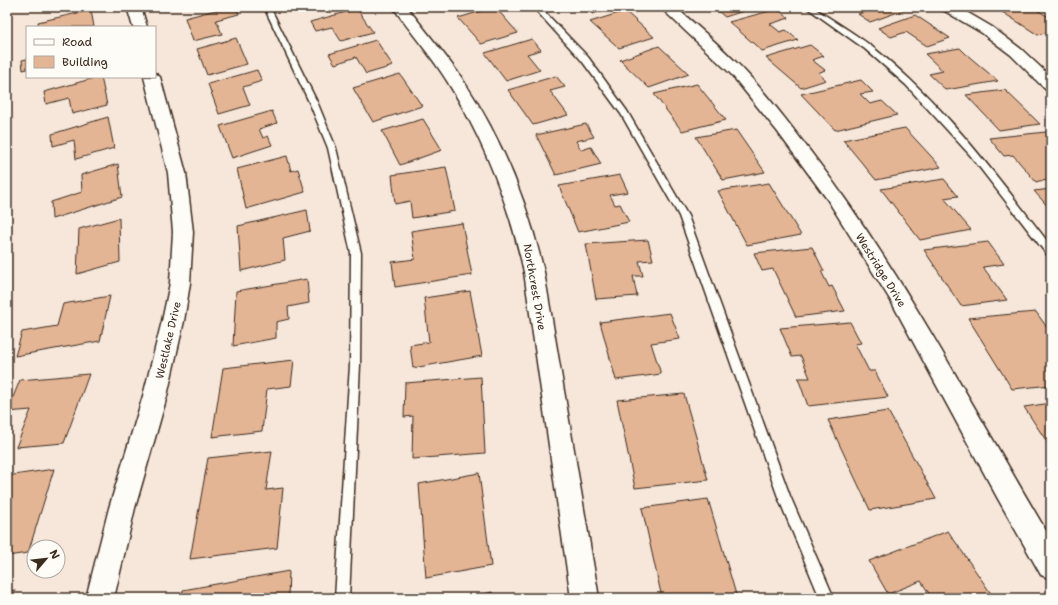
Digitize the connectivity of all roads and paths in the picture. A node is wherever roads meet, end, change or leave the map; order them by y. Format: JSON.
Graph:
{"nodes":[{"id":1,"x":134,"y":7,"type":"edge"},
{"id":2,"x":267,"y":7,"type":"edge"},
{"id":3,"x":400,"y":7,"type":"edge"},
{"id":4,"x":536,"y":7,"type":"edge"},
{"id":5,"x":667,"y":7,"type":"edge"},
{"id":6,"x":809,"y":7,"type":"edge"},
{"id":7,"x":948,"y":7,"type":"edge"},
{"id":8,"x":140,"y":26,"type":"edge"},
{"id":9,"x":152,"y":78,"type":"edge"},
{"id":10,"x":1051,"y":86,"type":"edge"},
{"id":11,"x":1051,"y":253,"type":"edge"},
{"id":12,"x":1051,"y":565,"type":"edge"},
{"id":13,"x":100,"y":598,"type":"edge"},
{"id":14,"x":342,"y":598,"type":"edge"},
{"id":15,"x":585,"y":598,"type":"edge"},
{"id":16,"x":827,"y":598,"type":"edge"}],
"edges":[{"from":1,"to":8,"type":"street"},
{"from":2,"to":14,"type":"lane"},
{"from":3,"to":15,"type":"street","name":"Northcrest Drive"},
{"from":4,"to":16,"type":"lane"},
{"from":5,"to":12,"type":"street","name":"Westridge Drive"},
{"from":6,"to":11,"type":"lane"},
{"from":7,"to":10,"type":"street"},
{"from":9,"to":13,"type":"street","name":"Westlake Drive"}]}
